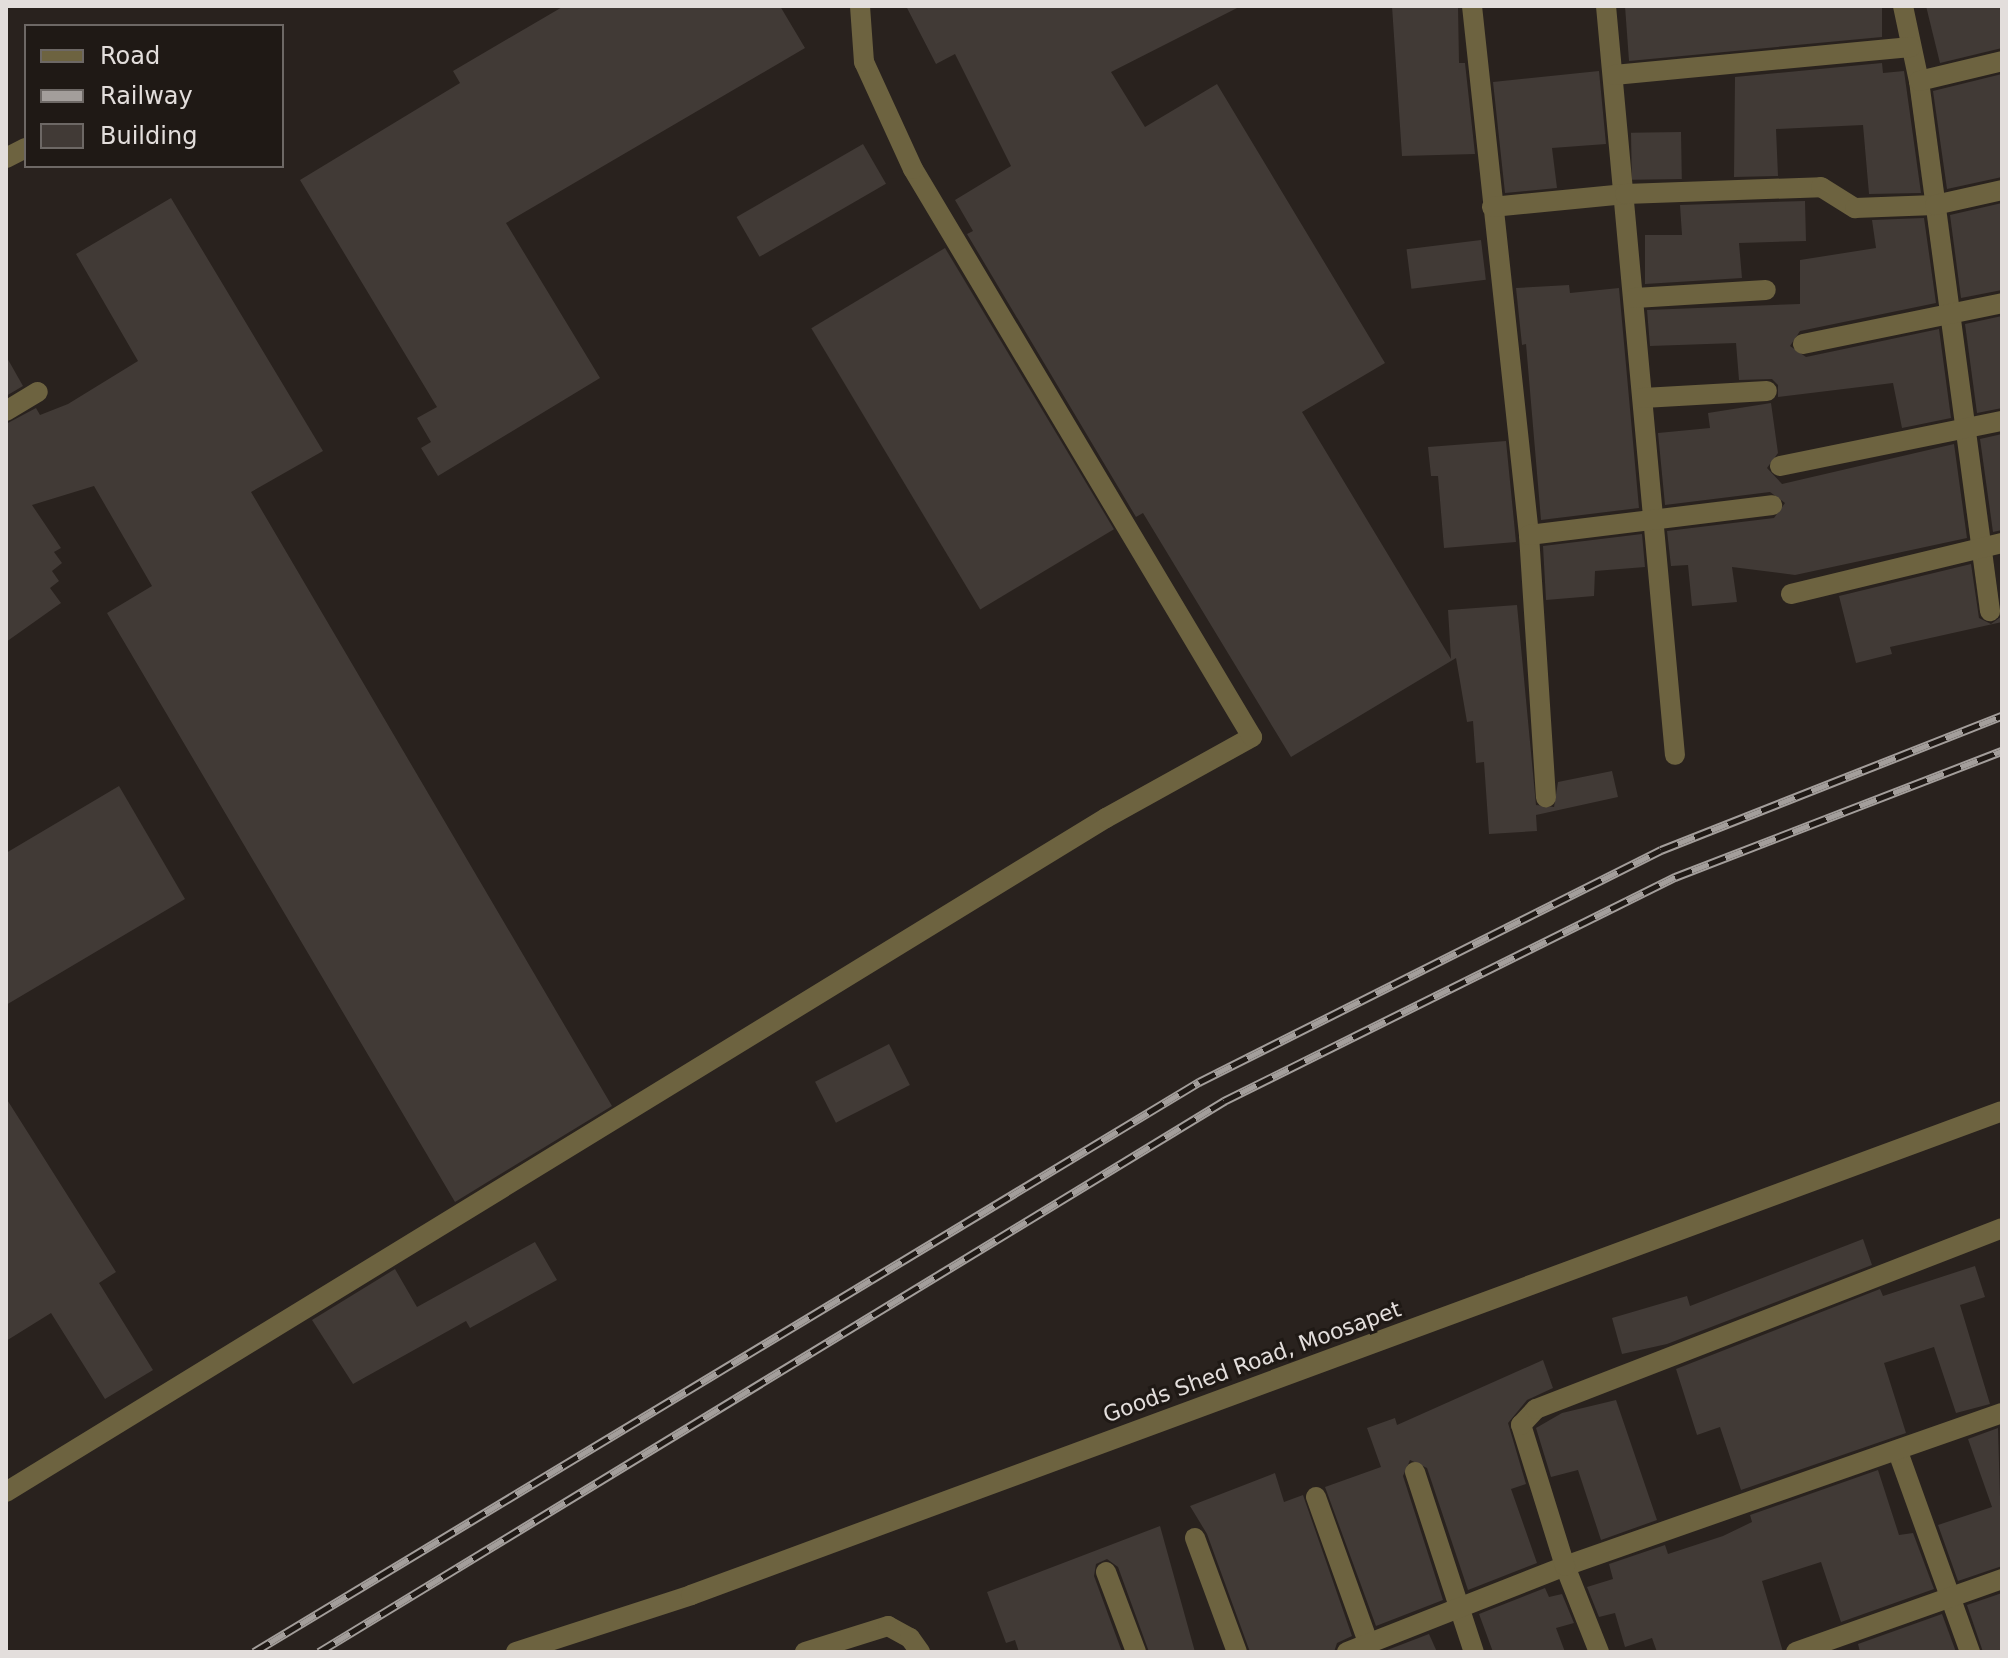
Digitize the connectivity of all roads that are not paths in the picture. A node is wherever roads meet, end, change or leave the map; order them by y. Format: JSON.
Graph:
{"nodes":[{"id":1,"x":860,"y":6,"type":"edge"},
{"id":2,"x":1472,"y":6,"type":"edge"},
{"id":3,"x":1606,"y":6,"type":"edge"},
{"id":4,"x":1907,"y":7,"type":"edge"},
{"id":5,"x":1911,"y":47,"type":"junction"},
{"id":6,"x":2002,"y":61,"type":"edge"},
{"id":7,"x":1614,"y":75,"type":"junction"},
{"id":8,"x":1919,"y":81,"type":"junction"},
{"id":9,"x":24,"y":149,"type":"edge"},
{"id":10,"x":6,"y":158,"type":"edge"},
{"id":11,"x":2002,"y":190,"type":"edge"},
{"id":12,"x":1625,"y":194,"type":"junction"},
{"id":13,"x":1935,"y":205,"type":"junction"},
{"id":14,"x":1492,"y":207,"type":"junction"},
{"id":15,"x":1766,"y":290,"type":"dead end"},
{"id":16,"x":1635,"y":298,"type":"junction"},
{"id":17,"x":2002,"y":303,"type":"edge"},
{"id":18,"x":1952,"y":315,"type":"junction"},
{"id":19,"x":1803,"y":344,"type":"dead end"},
{"id":20,"x":1767,"y":391,"type":"dead end"},
{"id":21,"x":38,"y":392,"type":"dead end"},
{"id":22,"x":1643,"y":398,"type":"junction"},
{"id":23,"x":6,"y":411,"type":"edge"},
{"id":24,"x":2002,"y":421,"type":"edge"},
{"id":25,"x":1966,"y":428,"type":"junction"},
{"id":26,"x":1780,"y":466,"type":"dead end"},
{"id":27,"x":1772,"y":505,"type":"dead end"},
{"id":28,"x":1656,"y":519,"type":"junction"},
{"id":29,"x":1529,"y":535,"type":"junction"},
{"id":30,"x":1992,"y":546,"type":"edge"},
{"id":31,"x":1791,"y":594,"type":"dead end"},
{"id":32,"x":1990,"y":611,"type":"dead end"},
{"id":33,"x":1675,"y":755,"type":"dead end"},
{"id":34,"x":1546,"y":797,"type":"dead end"},
{"id":35,"x":2002,"y":1111,"type":"edge"},
{"id":36,"x":2002,"y":1228,"type":"edge"},
{"id":37,"x":2002,"y":1413,"type":"edge"},
{"id":38,"x":1898,"y":1452,"type":"junction"},
{"id":39,"x":1415,"y":1472,"type":"dead end"},
{"id":40,"x":6,"y":1492,"type":"edge"},
{"id":41,"x":1316,"y":1497,"type":"dead end"},
{"id":42,"x":1195,"y":1538,"type":"dead end"},
{"id":43,"x":1565,"y":1566,"type":"junction"},
{"id":44,"x":1106,"y":1572,"type":"dead end"},
{"id":45,"x":2002,"y":1579,"type":"edge"},
{"id":46,"x":1950,"y":1597,"type":"junction"},
{"id":47,"x":1460,"y":1606,"type":"junction"},
{"id":48,"x":1368,"y":1642,"type":"junction"},
{"id":49,"x":1802,"y":1651,"type":"edge"},
{"id":50,"x":516,"y":1652,"type":"edge"},
{"id":51,"x":805,"y":1652,"type":"edge"},
{"id":52,"x":920,"y":1652,"type":"edge"},
{"id":53,"x":1136,"y":1652,"type":"edge"},
{"id":54,"x":1237,"y":1652,"type":"edge"},
{"id":55,"x":1347,"y":1652,"type":"edge"},
{"id":56,"x":1474,"y":1652,"type":"edge"},
{"id":57,"x":1599,"y":1652,"type":"edge"},
{"id":58,"x":1970,"y":1652,"type":"edge"}],
"edges":[{"from":1,"to":40,"type":"street"},
{"from":2,"to":14,"type":"street"},
{"from":3,"to":7,"type":"street"},
{"from":4,"to":5,"type":"street"},
{"from":5,"to":7,"type":"street"},
{"from":5,"to":8,"type":"street"},
{"from":6,"to":8,"type":"street"},
{"from":7,"to":12,"type":"street"},
{"from":8,"to":13,"type":"street"},
{"from":9,"to":10,"type":"street"},
{"from":11,"to":13,"type":"street"},
{"from":12,"to":13,"type":"street"},
{"from":12,"to":14,"type":"street"},
{"from":12,"to":16,"type":"street"},
{"from":13,"to":18,"type":"street"},
{"from":14,"to":29,"type":"street"},
{"from":15,"to":16,"type":"street"},
{"from":16,"to":22,"type":"street"},
{"from":17,"to":18,"type":"street"},
{"from":18,"to":19,"type":"street"},
{"from":18,"to":25,"type":"street"},
{"from":20,"to":22,"type":"street"},
{"from":21,"to":23,"type":"street"},
{"from":22,"to":28,"type":"street"},
{"from":24,"to":25,"type":"street"},
{"from":25,"to":26,"type":"street"},
{"from":25,"to":30,"type":"street"},
{"from":27,"to":28,"type":"street"},
{"from":28,"to":29,"type":"street"},
{"from":28,"to":33,"type":"street"},
{"from":29,"to":34,"type":"street"},
{"from":30,"to":31,"type":"street"},
{"from":30,"to":32,"type":"street"},
{"from":35,"to":50,"type":"street","name":"Goods Shed Road, Moosapet"},
{"from":36,"to":43,"type":"street"},
{"from":37,"to":38,"type":"street"},
{"from":38,"to":43,"type":"street"},
{"from":38,"to":46,"type":"street"},
{"from":39,"to":47,"type":"street"},
{"from":41,"to":48,"type":"street"},
{"from":42,"to":54,"type":"street"},
{"from":43,"to":47,"type":"street"},
{"from":43,"to":57,"type":"street"},
{"from":44,"to":53,"type":"street"},
{"from":45,"to":46,"type":"street"},
{"from":46,"to":49,"type":"street"},
{"from":46,"to":58,"type":"street"},
{"from":47,"to":48,"type":"street"},
{"from":47,"to":56,"type":"street"},
{"from":48,"to":55,"type":"street"},
{"from":51,"to":52,"type":"street"}]}
